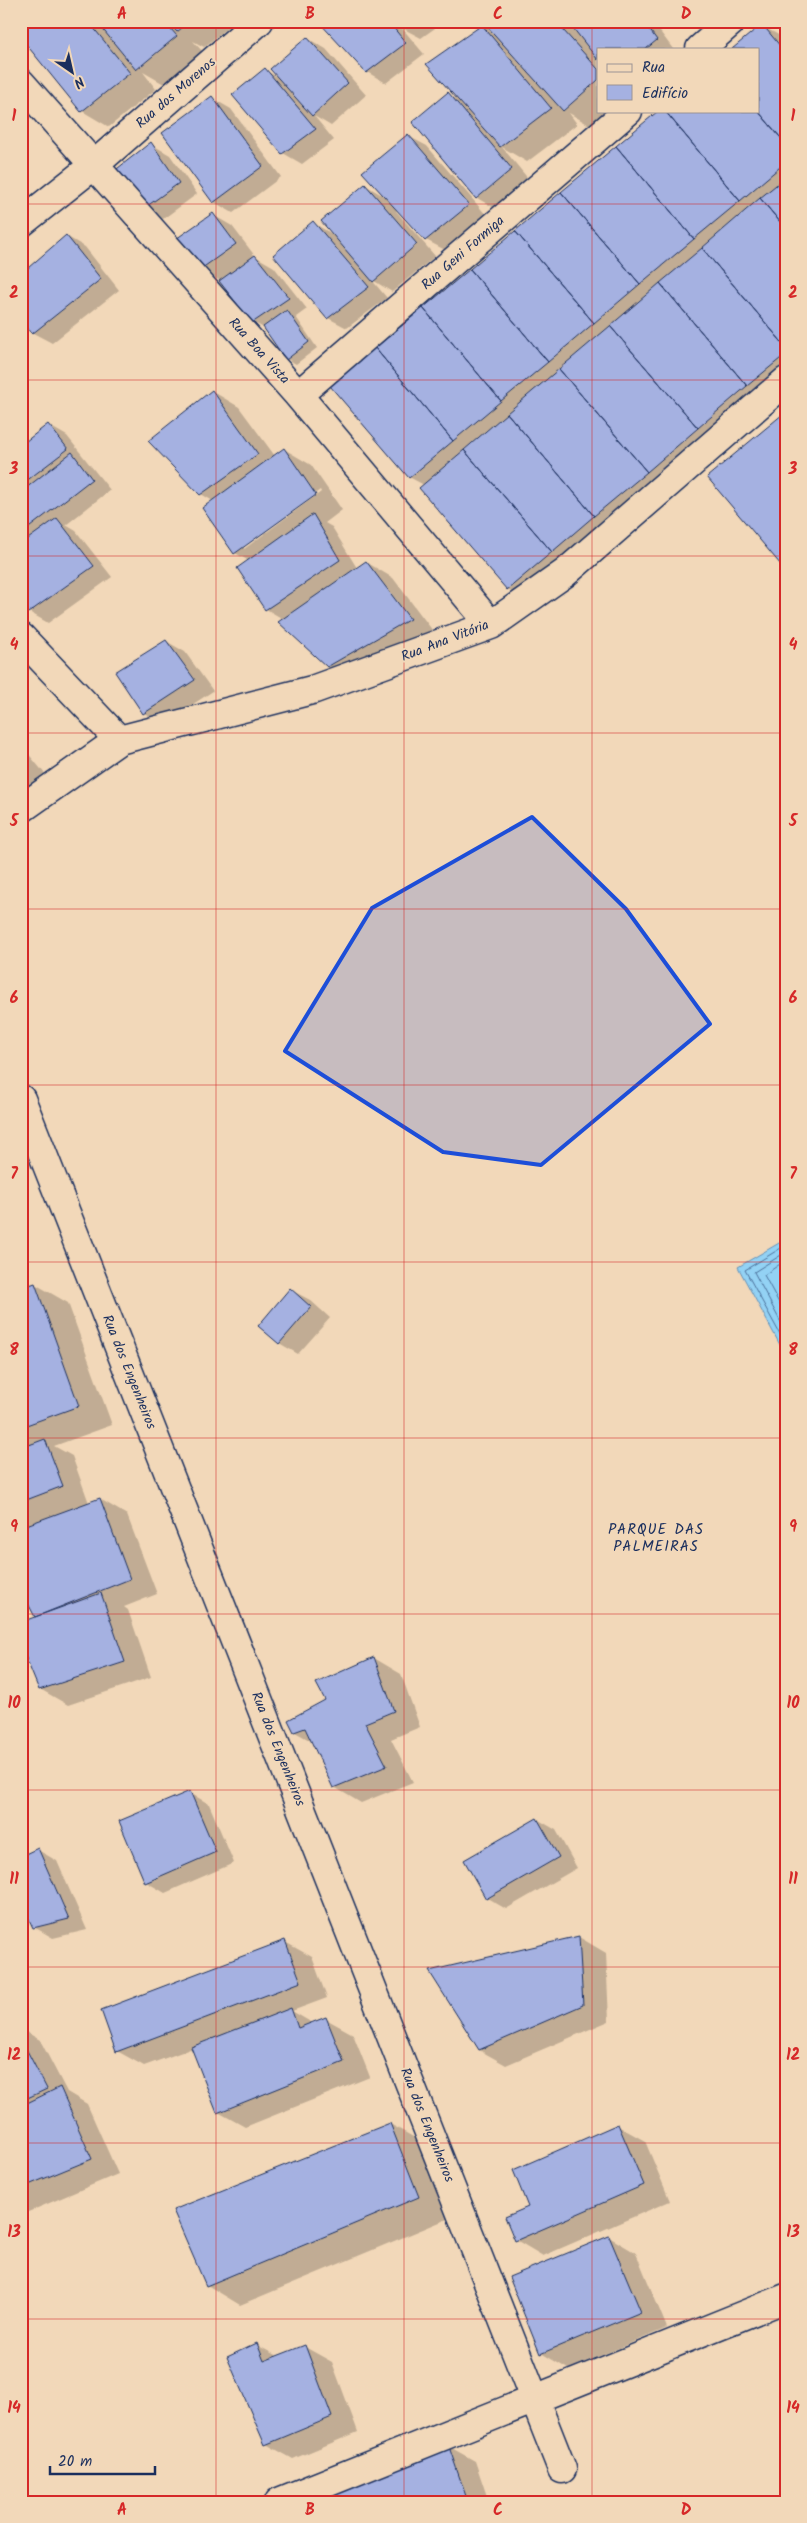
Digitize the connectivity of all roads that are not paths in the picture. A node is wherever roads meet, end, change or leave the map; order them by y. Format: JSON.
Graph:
{"nodes":[{"id":1,"x":259,"y":21,"type":"edge"},
{"id":2,"x":732,"y":21,"type":"edge"},
{"id":3,"x":701,"y":48,"type":"edge"},
{"id":4,"x":21,"y":83,"type":"edge"},
{"id":5,"x":627,"y":112,"type":"edge"},
{"id":6,"x":94,"y":164,"type":"junction"},
{"id":7,"x":21,"y":223,"type":"edge"},
{"id":8,"x":786,"y":381,"type":"edge"},
{"id":9,"x":298,"y":395,"type":"junction"},
{"id":10,"x":491,"y":624,"type":"junction"},
{"id":11,"x":21,"y":637,"type":"edge"},
{"id":12,"x":119,"y":740,"type":"junction"},
{"id":13,"x":21,"y":809,"type":"edge"},
{"id":14,"x":21,"y":1100,"type":"edge"},
{"id":15,"x":786,"y":2298,"type":"edge"},
{"id":16,"x":535,"y":2398,"type":"junction"},
{"id":17,"x":562,"y":2469,"type":"dead end"},
{"id":18,"x":279,"y":2502,"type":"edge"}],
"edges":[{"from":1,"to":6,"type":"street","name":"Rua dos Morenos"},
{"from":2,"to":3,"type":"street"},
{"from":4,"to":6,"type":"street","name":"Rua Boa Vista"},
{"from":5,"to":9,"type":"street","name":"Rua Geni Formiga"},
{"from":6,"to":7,"type":"street","name":"Rua dos Morenos"},
{"from":6,"to":9,"type":"street","name":"Rua Boa Vista"},
{"from":8,"to":10,"type":"street","name":"Rua Ana Vitória"},
{"from":9,"to":10,"type":"street","name":"Rua Boa Vista"},
{"from":10,"to":12,"type":"street","name":"Rua Ana Vitória"},
{"from":11,"to":12,"type":"street"},
{"from":12,"to":13,"type":"street"},
{"from":14,"to":16,"type":"street","name":"Rua dos Engenheiros"},
{"from":15,"to":16,"type":"street"},
{"from":16,"to":17,"type":"street","name":"Rua dos Engenheiros"},
{"from":16,"to":18,"type":"street"}]}
